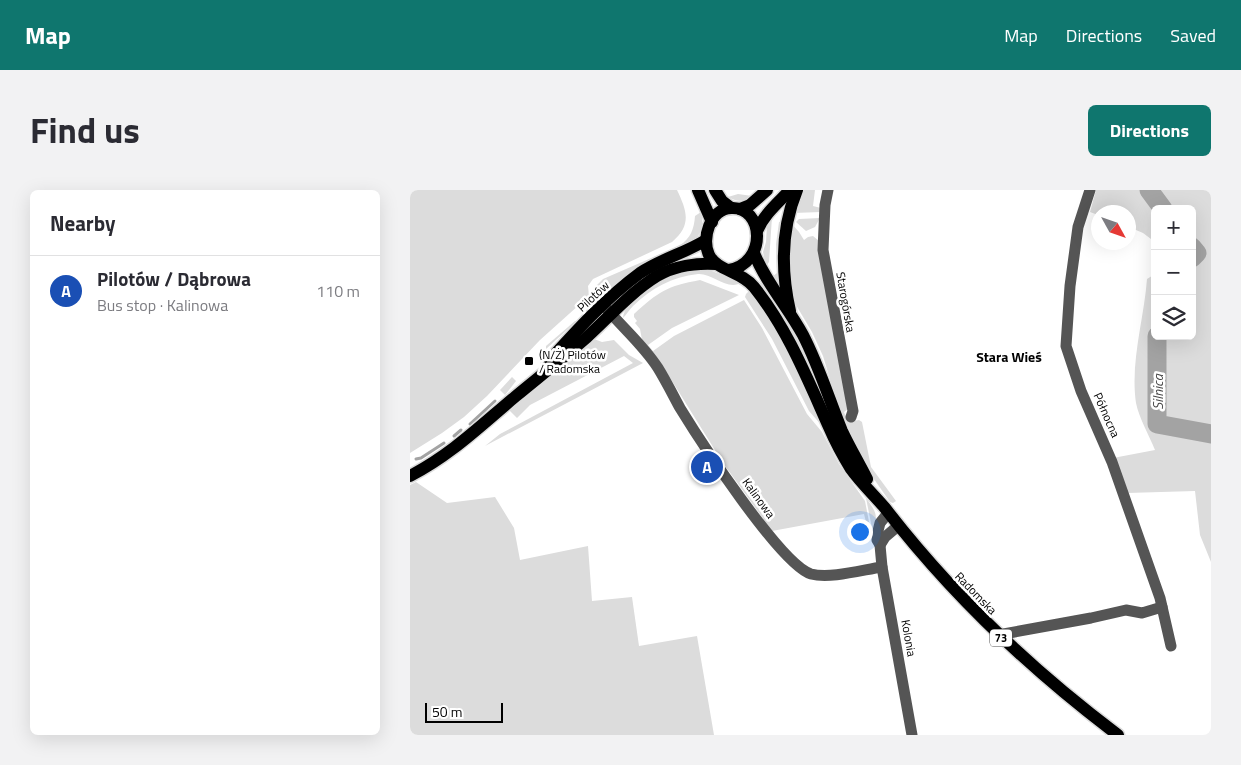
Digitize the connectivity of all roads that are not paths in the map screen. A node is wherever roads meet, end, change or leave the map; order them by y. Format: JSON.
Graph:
{"nodes":[{"id":1,"x":698,"y":190,"type":"edge"},
{"id":2,"x":715,"y":190,"type":"edge"},
{"id":3,"x":767,"y":190,"type":"edge"},
{"id":4,"x":790,"y":190,"type":"edge"},
{"id":5,"x":796,"y":190,"type":"edge"},
{"id":6,"x":828,"y":190,"type":"edge"},
{"id":7,"x":1090,"y":190,"type":"edge"},
{"id":8,"x":736,"y":209,"type":"junction"},
{"id":9,"x":712,"y":222,"type":"junction"},
{"id":10,"x":757,"y":231,"type":"junction"},
{"id":11,"x":706,"y":240,"type":"junction"},
{"id":12,"x":754,"y":253,"type":"junction"},
{"id":13,"x":716,"y":264,"type":"junction"},
{"id":14,"x":729,"y":270,"type":"junction"},
{"id":15,"x":607,"y":309,"type":"junction"},
{"id":16,"x":790,"y":314,"type":"junction"},
{"id":17,"x":851,"y":417,"type":"dead end"},
{"id":18,"x":410,"y":476,"type":"edge"},
{"id":19,"x":874,"y":495,"type":"junction"},
{"id":20,"x":888,"y":513,"type":"junction"},
{"id":21,"x":898,"y":526,"type":"junction"},
{"id":22,"x":880,"y":545,"type":"junction"},
{"id":23,"x":882,"y":567,"type":"junction"},
{"id":24,"x":1162,"y":607,"type":"junction"},
{"id":25,"x":998,"y":636,"type":"junction"},
{"id":26,"x":1171,"y":646,"type":"dead end"},
{"id":27,"x":912,"y":735,"type":"edge"},
{"id":28,"x":1118,"y":735,"type":"edge"}],
"edges":[{"from":1,"to":9,"type":"main road"},
{"from":2,"to":8,"type":"main road"},
{"from":3,"to":8,"type":"main road"},
{"from":4,"to":10,"type":"main road"},
{"from":5,"to":16,"type":"main road"},
{"from":6,"to":17,"type":"street","name":"Starogórska"},
{"from":7,"to":24,"type":"street","name":"Północna"},
{"from":8,"to":9,"type":"main road"},
{"from":8,"to":10,"type":"main road"},
{"from":9,"to":11,"type":"main road"},
{"from":10,"to":12,"type":"main road"},
{"from":11,"to":13,"type":"main road"},
{"from":11,"to":15,"type":"main road","name":"Pilotów"},
{"from":12,"to":14,"type":"main road"},
{"from":12,"to":16,"type":"main road","name":"Radomska","number":"73"},
{"from":13,"to":14,"type":"main road","number":"73"},
{"from":13,"to":15,"type":"main road","name":"Pilotów"},
{"from":14,"to":19,"type":"main road","name":"Radomska","number":"73"},
{"from":15,"to":18,"type":"main road","name":"Pilotów"},
{"from":15,"to":23,"type":"street","name":"Kalinowa"},
{"from":16,"to":19,"type":"main road","name":"Radomska","number":"73"},
{"from":19,"to":20,"type":"main road","name":"Radomska","number":"73"},
{"from":20,"to":21,"type":"main road","name":"Radomska","number":"73"},
{"from":20,"to":22,"type":"street","name":"Kolonia"},
{"from":21,"to":22,"type":"street"},
{"from":21,"to":25,"type":"main road","name":"Radomska","number":"73"},
{"from":22,"to":23,"type":"street","name":"Kolonia"},
{"from":23,"to":27,"type":"street","name":"Kolonia"},
{"from":24,"to":25,"type":"street"},
{"from":24,"to":26,"type":"street","name":"Północna"},
{"from":25,"to":28,"type":"main road","name":"Radomska","number":"73"}]}
